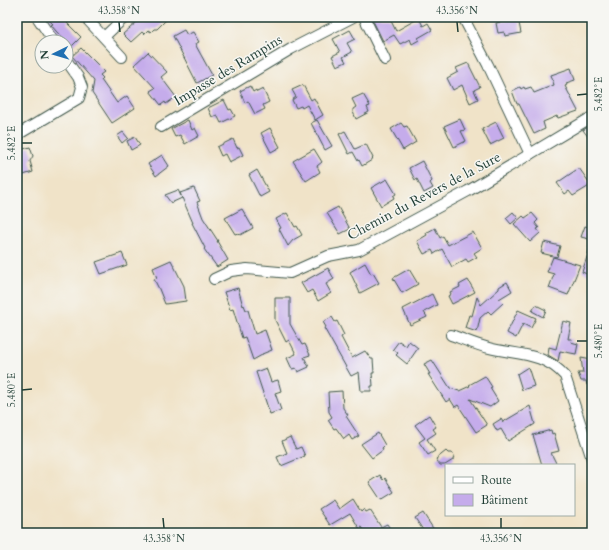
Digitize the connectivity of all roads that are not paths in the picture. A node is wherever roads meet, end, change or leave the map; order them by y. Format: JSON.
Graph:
{"nodes":[{"id":1,"x":37,"y":17,"type":"edge"},
{"id":2,"x":85,"y":17,"type":"edge"},
{"id":3,"x":125,"y":17,"type":"edge"},
{"id":4,"x":352,"y":17,"type":"edge"},
{"id":5,"x":364,"y":17,"type":"edge"},
{"id":6,"x":463,"y":17,"type":"edge"},
{"id":7,"x":49,"y":34,"type":"edge"},
{"id":8,"x":104,"y":37,"type":"junction"},
{"id":9,"x":122,"y":57,"type":"dead end"},
{"id":10,"x":384,"y":60,"type":"dead end"},
{"id":11,"x":74,"y":71,"type":"edge"},
{"id":12,"x":592,"y":117,"type":"edge"},
{"id":13,"x":161,"y":127,"type":"dead end"},
{"id":14,"x":17,"y":135,"type":"edge"},
{"id":15,"x":530,"y":154,"type":"junction"},
{"id":16,"x":214,"y":279,"type":"dead end"},
{"id":17,"x":451,"y":335,"type":"dead end"},
{"id":18,"x":592,"y":459,"type":"edge"}],
"edges":[{"from":1,"to":7,"type":"street"},
{"from":2,"to":8,"type":"street"},
{"from":3,"to":8,"type":"street"},
{"from":4,"to":13,"type":"street","name":"Impasse des Rampins"},
{"from":5,"to":10,"type":"street"},
{"from":6,"to":15,"type":"street"},
{"from":8,"to":9,"type":"street"},
{"from":11,"to":14,"type":"street"},
{"from":12,"to":15,"type":"street","name":"Chemin du Revers de la Sure"},
{"from":15,"to":16,"type":"street","name":"Chemin du Revers de la Sure"},
{"from":17,"to":18,"type":"street"}]}
